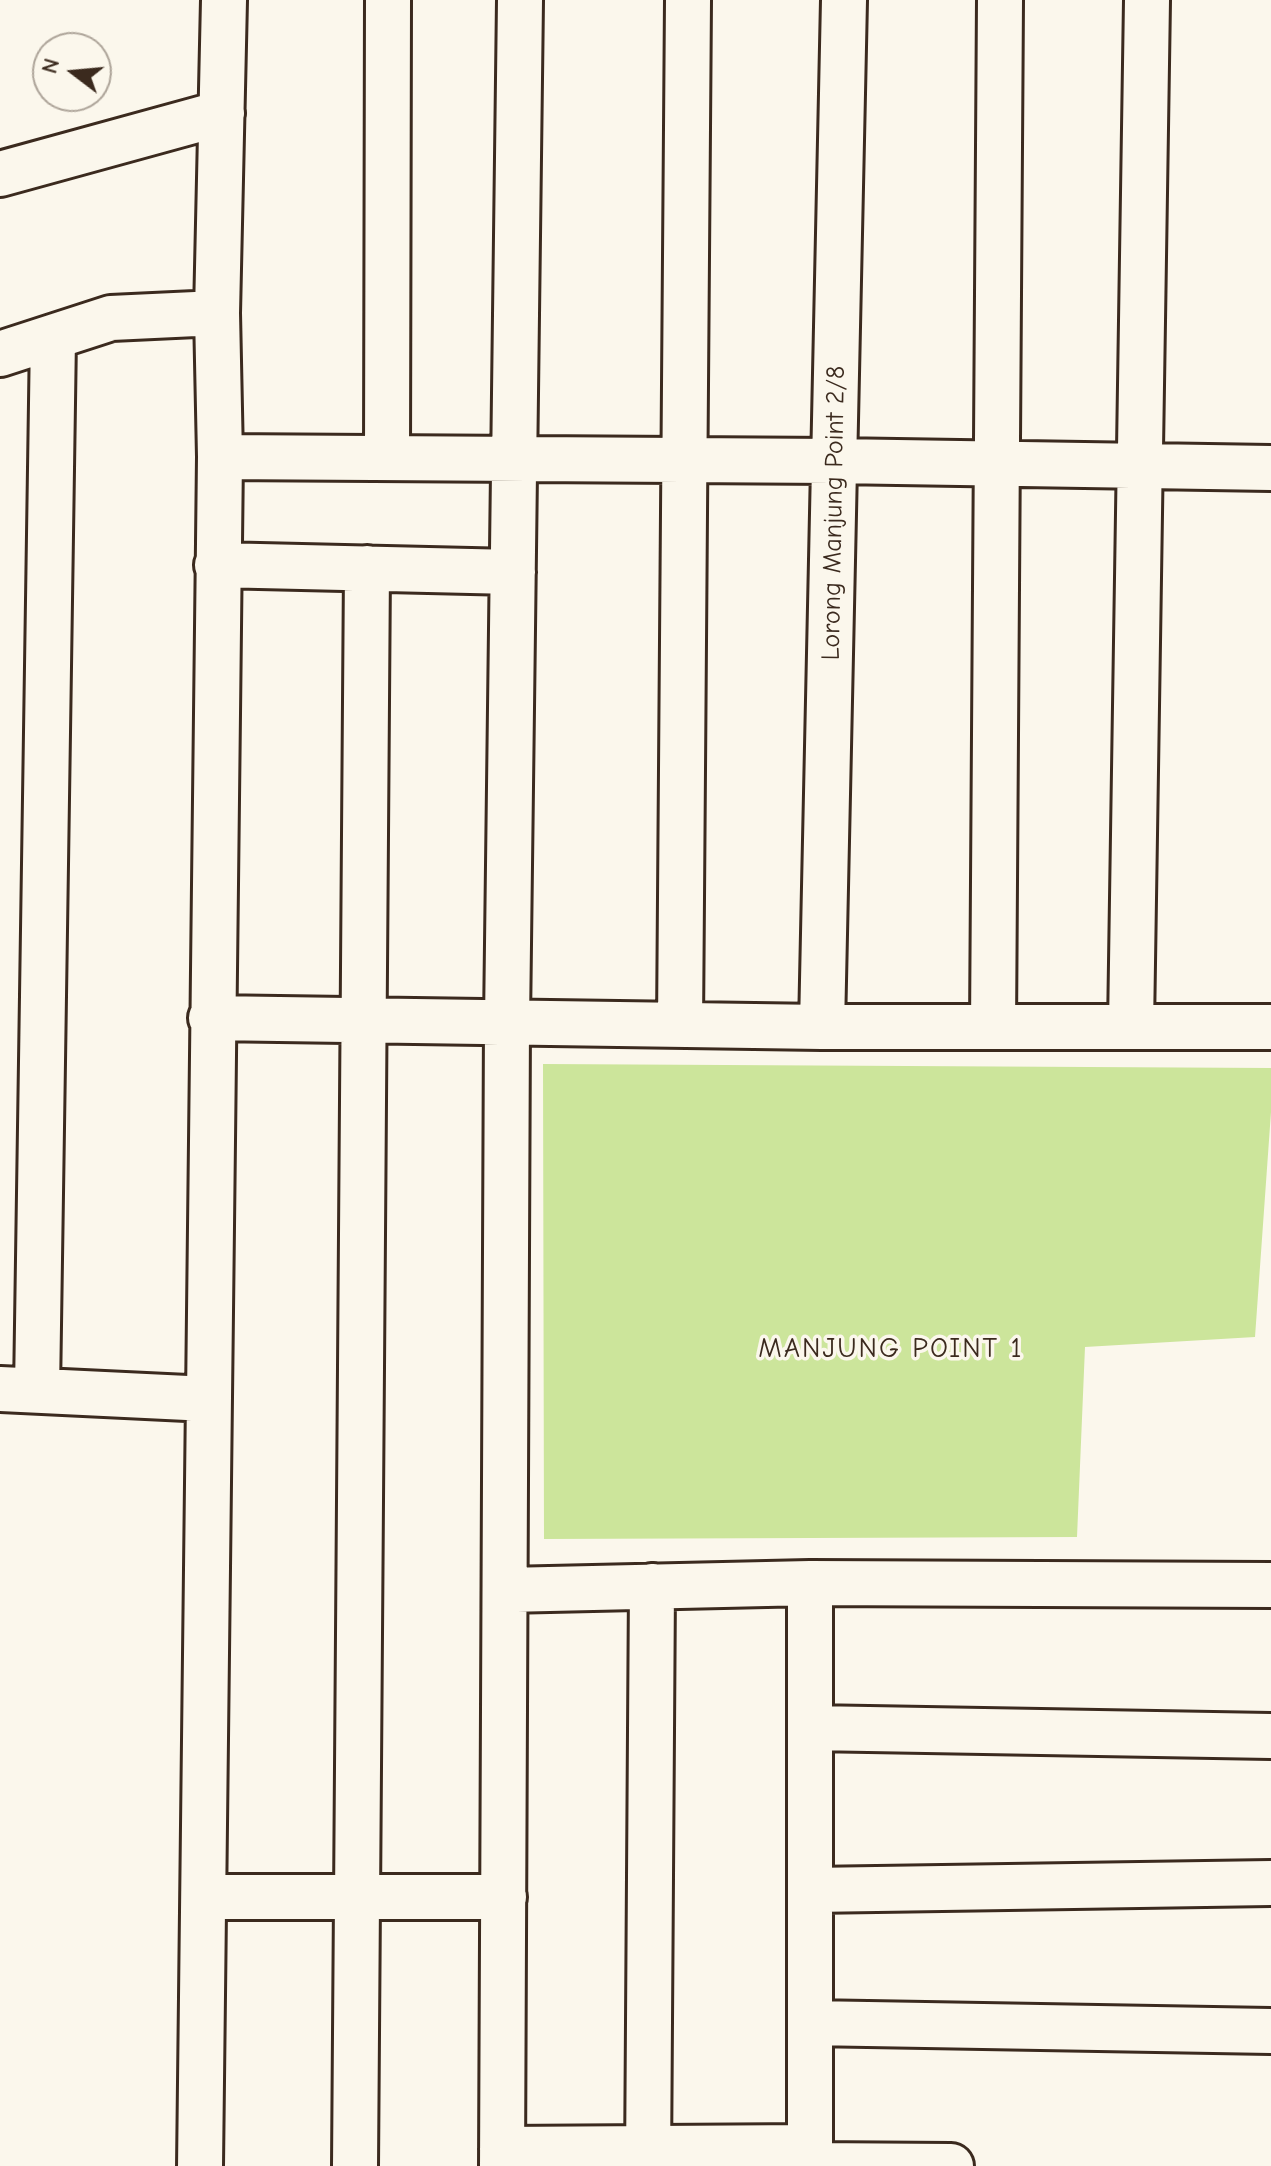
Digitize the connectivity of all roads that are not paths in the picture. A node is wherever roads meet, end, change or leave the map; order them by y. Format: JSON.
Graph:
{"nodes":[{"id":1,"x":224,"y":0,"type":"edge"},
{"id":2,"x":388,"y":0,"type":"edge"},
{"id":3,"x":520,"y":0,"type":"edge"},
{"id":4,"x":688,"y":0,"type":"edge"},
{"id":5,"x":844,"y":0,"type":"edge"},
{"id":6,"x":1000,"y":0,"type":"edge"},
{"id":7,"x":1147,"y":0,"type":"edge"},
{"id":8,"x":222,"y":113,"type":"junction"},
{"id":9,"x":0,"y":174,"type":"edge"},
{"id":10,"x":217,"y":313,"type":"junction"},
{"id":11,"x":53,"y":337,"type":"junction"},
{"id":12,"x":0,"y":354,"type":"edge"},
{"id":13,"x":220,"y":457,"type":"junction"},
{"id":14,"x":387,"y":458,"type":"junction"},
{"id":15,"x":514,"y":459,"type":"junction"},
{"id":16,"x":686,"y":461,"type":"junction"},
{"id":17,"x":835,"y":461,"type":"junction"},
{"id":18,"x":998,"y":464,"type":"junction"},
{"id":19,"x":1141,"y":466,"type":"junction"},
{"id":20,"x":1271,"y":468,"type":"edge"},
{"id":21,"x":217,"y":565,"type":"junction"},
{"id":22,"x":367,"y":568,"type":"junction"},
{"id":23,"x":513,"y":572,"type":"junction"},
{"id":24,"x":211,"y":1018,"type":"junction"},
{"id":25,"x":364,"y":1020,"type":"junction"},
{"id":26,"x":507,"y":1022,"type":"junction"},
{"id":27,"x":680,"y":1025,"type":"junction"},
{"id":28,"x":822,"y":1027,"type":"junction"},
{"id":29,"x":993,"y":1027,"type":"junction"},
{"id":30,"x":1131,"y":1027,"type":"junction"},
{"id":31,"x":1271,"y":1027,"type":"edge"},
{"id":32,"x":18,"y":1390,"type":"edge"},
{"id":33,"x":208,"y":1399,"type":"junction"},
{"id":34,"x":810,"y":1583,"type":"junction"},
{"id":35,"x":1271,"y":1585,"type":"edge"},
{"id":36,"x":652,"y":1586,"type":"junction"},
{"id":37,"x":506,"y":1590,"type":"junction"},
{"id":38,"x":811,"y":1728,"type":"junction"},
{"id":39,"x":1271,"y":1736,"type":"edge"},
{"id":40,"x":1271,"y":1883,"type":"edge"},
{"id":41,"x":811,"y":1890,"type":"junction"},
{"id":42,"x":205,"y":1897,"type":"junction"},
{"id":43,"x":359,"y":1897,"type":"junction"},
{"id":44,"x":504,"y":1897,"type":"junction"},
{"id":45,"x":810,"y":2023,"type":"junction"},
{"id":46,"x":1271,"y":2031,"type":"edge"},
{"id":47,"x":502,"y":2157,"type":"edge"},
{"id":48,"x":648,"y":2157,"type":"edge"},
{"id":49,"x":810,"y":2160,"type":"edge"},
{"id":50,"x":200,"y":2166,"type":"edge"},
{"id":51,"x":355,"y":2166,"type":"edge"},
{"id":52,"x":951,"y":2166,"type":"edge"}],
"edges":[{"from":1,"to":8,"type":"street"},
{"from":2,"to":14,"type":"street"},
{"from":3,"to":15,"type":"street"},
{"from":4,"to":16,"type":"street"},
{"from":5,"to":17,"type":"street","name":"Lorong Manjung Point 2/8"},
{"from":6,"to":18,"type":"street"},
{"from":7,"to":19,"type":"street"},
{"from":8,"to":9,"type":"street"},
{"from":8,"to":10,"type":"street"},
{"from":10,"to":11,"type":"street"},
{"from":10,"to":13,"type":"street"},
{"from":11,"to":12,"type":"street"},
{"from":11,"to":32,"type":"street"},
{"from":13,"to":14,"type":"street"},
{"from":13,"to":21,"type":"street"},
{"from":14,"to":15,"type":"street"},
{"from":15,"to":16,"type":"street"},
{"from":15,"to":23,"type":"street"},
{"from":16,"to":17,"type":"street"},
{"from":16,"to":27,"type":"street"},
{"from":17,"to":18,"type":"street"},
{"from":17,"to":28,"type":"street","name":"Lorong Manjung Point 2/8"},
{"from":18,"to":19,"type":"street"},
{"from":18,"to":29,"type":"street"},
{"from":19,"to":20,"type":"street"},
{"from":19,"to":30,"type":"street"},
{"from":21,"to":22,"type":"street"},
{"from":21,"to":24,"type":"street"},
{"from":22,"to":23,"type":"street"},
{"from":22,"to":25,"type":"street"},
{"from":23,"to":26,"type":"street"},
{"from":24,"to":25,"type":"street"},
{"from":24,"to":33,"type":"street"},
{"from":25,"to":26,"type":"street"},
{"from":25,"to":43,"type":"street"},
{"from":26,"to":27,"type":"street"},
{"from":26,"to":37,"type":"street"},
{"from":27,"to":28,"type":"street"},
{"from":28,"to":29,"type":"street"},
{"from":29,"to":30,"type":"street"},
{"from":30,"to":31,"type":"street"},
{"from":32,"to":33,"type":"street"},
{"from":33,"to":42,"type":"street"},
{"from":34,"to":35,"type":"street"},
{"from":34,"to":36,"type":"street"},
{"from":34,"to":38,"type":"street"},
{"from":36,"to":37,"type":"street"},
{"from":36,"to":48,"type":"street"},
{"from":37,"to":44,"type":"street"},
{"from":38,"to":39,"type":"street"},
{"from":38,"to":41,"type":"street"},
{"from":40,"to":41,"type":"street"},
{"from":41,"to":45,"type":"street"},
{"from":42,"to":43,"type":"street"},
{"from":42,"to":50,"type":"street"},
{"from":43,"to":44,"type":"street"},
{"from":43,"to":51,"type":"street"},
{"from":44,"to":47,"type":"street"},
{"from":45,"to":46,"type":"street"},
{"from":45,"to":49,"type":"street"},
{"from":47,"to":48,"type":"street"},
{"from":48,"to":49,"type":"street"},
{"from":49,"to":52,"type":"street"}]}
